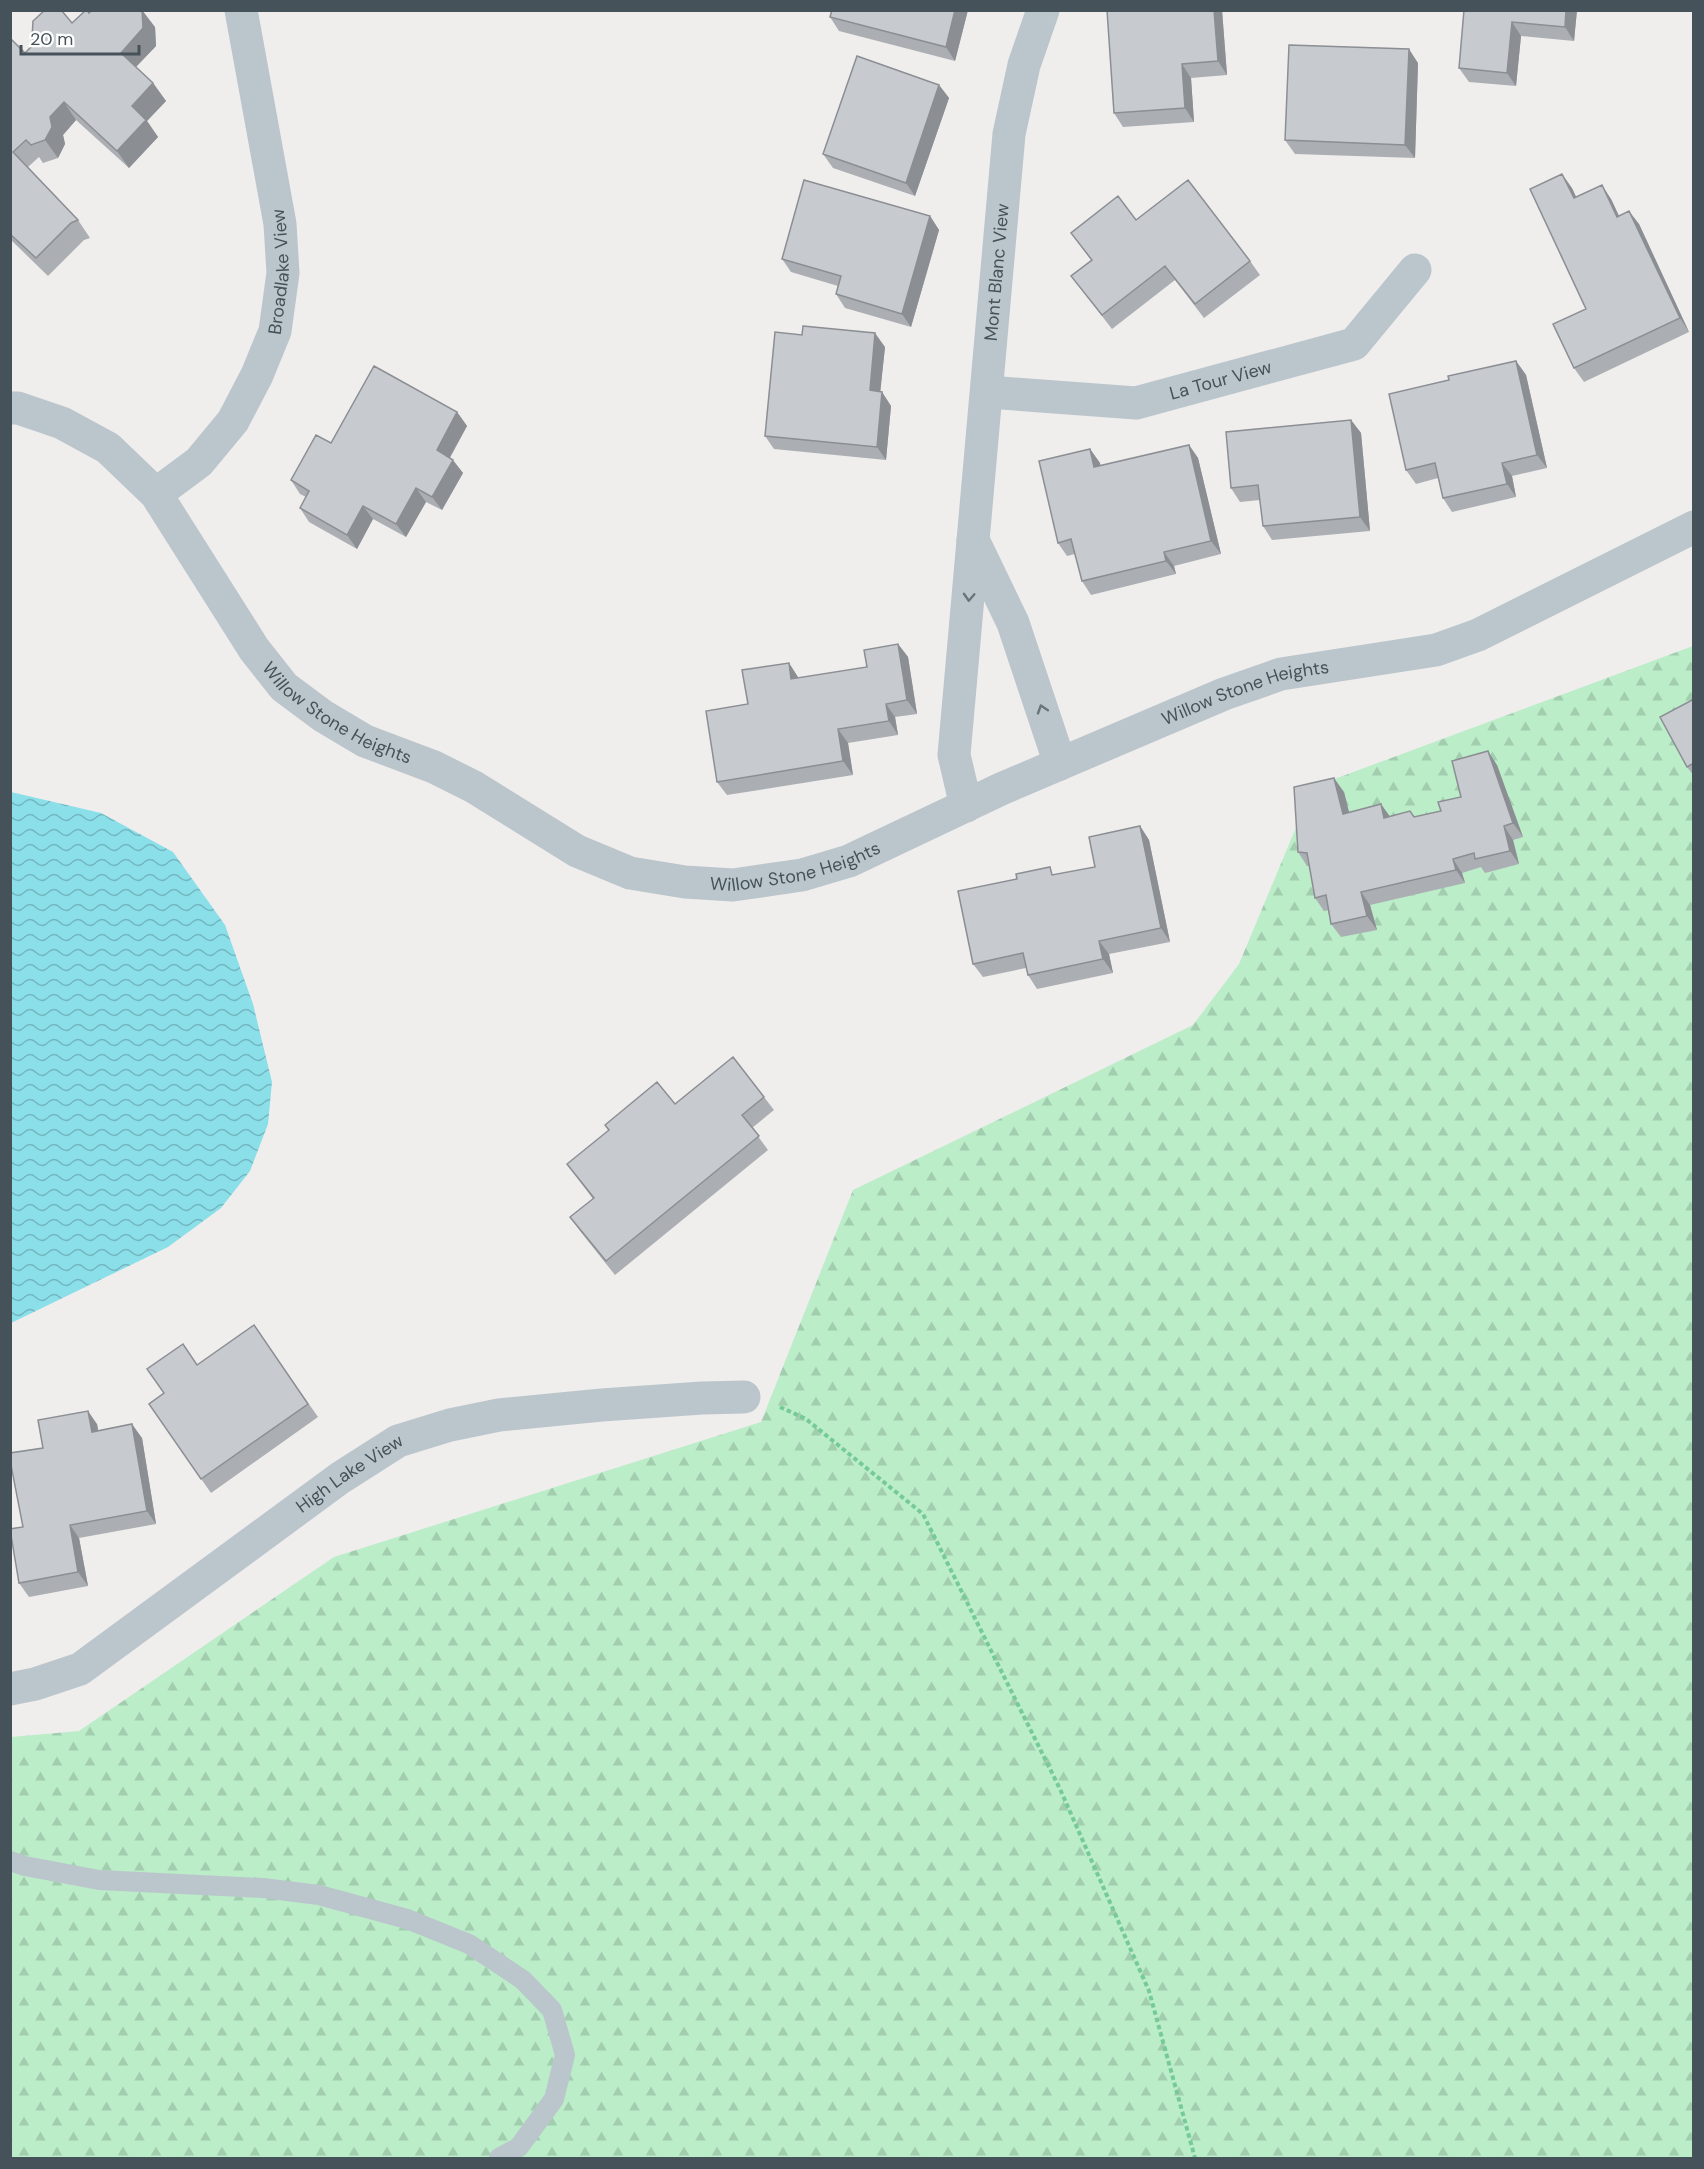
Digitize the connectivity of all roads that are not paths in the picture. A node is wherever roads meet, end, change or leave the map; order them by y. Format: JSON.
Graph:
{"nodes":[{"id":1,"x":241,"y":10,"type":"edge"},
{"id":2,"x":1043,"y":10,"type":"edge"},
{"id":3,"x":1415,"y":270,"type":"dead end"},
{"id":4,"x":988,"y":392,"type":"junction"},
{"id":5,"x":10,"y":408,"type":"edge"},
{"id":6,"x":156,"y":494,"type":"junction"},
{"id":7,"x":1694,"y":527,"type":"edge"},
{"id":8,"x":973,"y":538,"type":"junction"},
{"id":9,"x":1060,"y":764,"type":"junction"},
{"id":10,"x":966,"y":806,"type":"junction"},
{"id":11,"x":744,"y":1397,"type":"road end"},
{"id":12,"x":10,"y":1689,"type":"edge"},
{"id":13,"x":10,"y":1861,"type":"edge"},
{"id":14,"x":499,"y":2158,"type":"edge"}],
"edges":[{"from":1,"to":6,"type":"street","name":"Broadlake View"},
{"from":2,"to":4,"type":"street","name":"Mont Blanc View"},
{"from":3,"to":4,"type":"street","name":"La Tour View"},
{"from":4,"to":8,"type":"street","name":"Mont Blanc View"},
{"from":5,"to":6,"type":"street","name":"Willow Stone Heights"},
{"from":6,"to":10,"type":"street","name":"Willow Stone Heights"},
{"from":7,"to":9,"type":"street","name":"Willow Stone Heights"},
{"from":9,"to":8,"type":"street","one_way":true},
{"from":8,"to":10,"type":"street","name":"Mont Blanc View","one_way":true},
{"from":9,"to":10,"type":"street","name":"Willow Stone Heights"},
{"from":11,"to":12,"type":"street","name":"High Lake View"},
{"from":13,"to":14,"type":"lane"}]}
